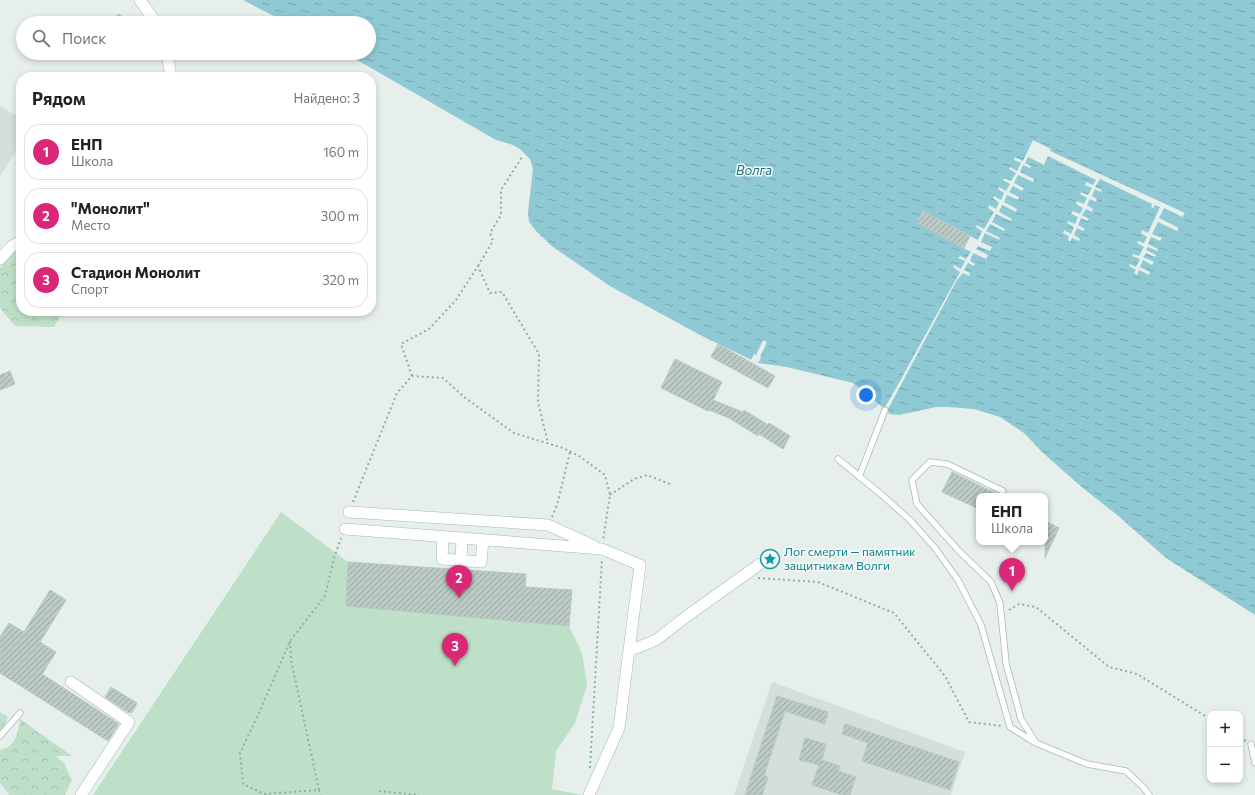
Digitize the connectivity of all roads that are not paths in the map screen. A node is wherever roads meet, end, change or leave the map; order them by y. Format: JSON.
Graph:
{"nodes":[{"id":1,"x":140,"y":0,"type":"edge"},
{"id":2,"x":151,"y":16,"type":"edge"},
{"id":3,"x":168,"y":60,"type":"edge"},
{"id":4,"x":170,"y":72,"type":"edge"},
{"id":5,"x":16,"y":244,"type":"edge"},
{"id":6,"x":0,"y":259,"type":"edge"},
{"id":7,"x":885,"y":410,"type":"dead end"},
{"id":8,"x":838,"y":459,"type":"dead end"},
{"id":9,"x":859,"y":476,"type":"junction"},
{"id":10,"x":1003,"y":491,"type":"dead end"},
{"id":11,"x":349,"y":512,"type":"road end"},
{"id":12,"x":548,"y":525,"type":"junction"},
{"id":13,"x":345,"y":529,"type":"road end"},
{"id":14,"x":443,"y":537,"type":"junction"},
{"id":15,"x":462,"y":538,"type":"junction"},
{"id":16,"x":483,"y":540,"type":"junction"},
{"id":17,"x":547,"y":545,"type":"junction"},
{"id":18,"x":602,"y":549,"type":"junction"},
{"id":19,"x":461,"y":560,"type":"junction"},
{"id":20,"x":760,"y":564,"type":"dead end"},
{"id":21,"x":629,"y":651,"type":"junction"},
{"id":22,"x":71,"y":682,"type":"dead end"},
{"id":23,"x":20,"y":712,"type":"dead end"},
{"id":24,"x":0,"y":736,"type":"edge"},
{"id":25,"x":1036,"y":743,"type":"junction"},
{"id":26,"x":1251,"y":744,"type":"dead end"},
{"id":27,"x":1255,"y":763,"type":"edge"},
{"id":28,"x":81,"y":795,"type":"edge"},
{"id":29,"x":589,"y":795,"type":"edge"},
{"id":30,"x":1149,"y":795,"type":"edge"}],
"edges":[{"from":1,"to":2,"type":"street"},
{"from":3,"to":4,"type":"street"},
{"from":5,"to":6,"type":"street"},
{"from":7,"to":9,"type":"lane"},
{"from":8,"to":9,"type":"lane"},
{"from":9,"to":25,"type":"lane"},
{"from":10,"to":25,"type":"lane"},
{"from":11,"to":12,"type":"street"},
{"from":12,"to":17,"type":"street"},
{"from":12,"to":18,"type":"street"},
{"from":13,"to":14,"type":"street"},
{"from":14,"to":15,"type":"street"},
{"from":14,"to":19,"type":"street"},
{"from":15,"to":16,"type":"street"},
{"from":15,"to":19,"type":"street"},
{"from":16,"to":17,"type":"street"},
{"from":16,"to":19,"type":"street"},
{"from":17,"to":18,"type":"street"},
{"from":18,"to":21,"type":"street"},
{"from":20,"to":21,"type":"street"},
{"from":21,"to":29,"type":"street"},
{"from":22,"to":28,"type":"street"},
{"from":23,"to":24,"type":"lane"},
{"from":25,"to":30,"type":"lane"},
{"from":26,"to":27,"type":"lane"}]}
